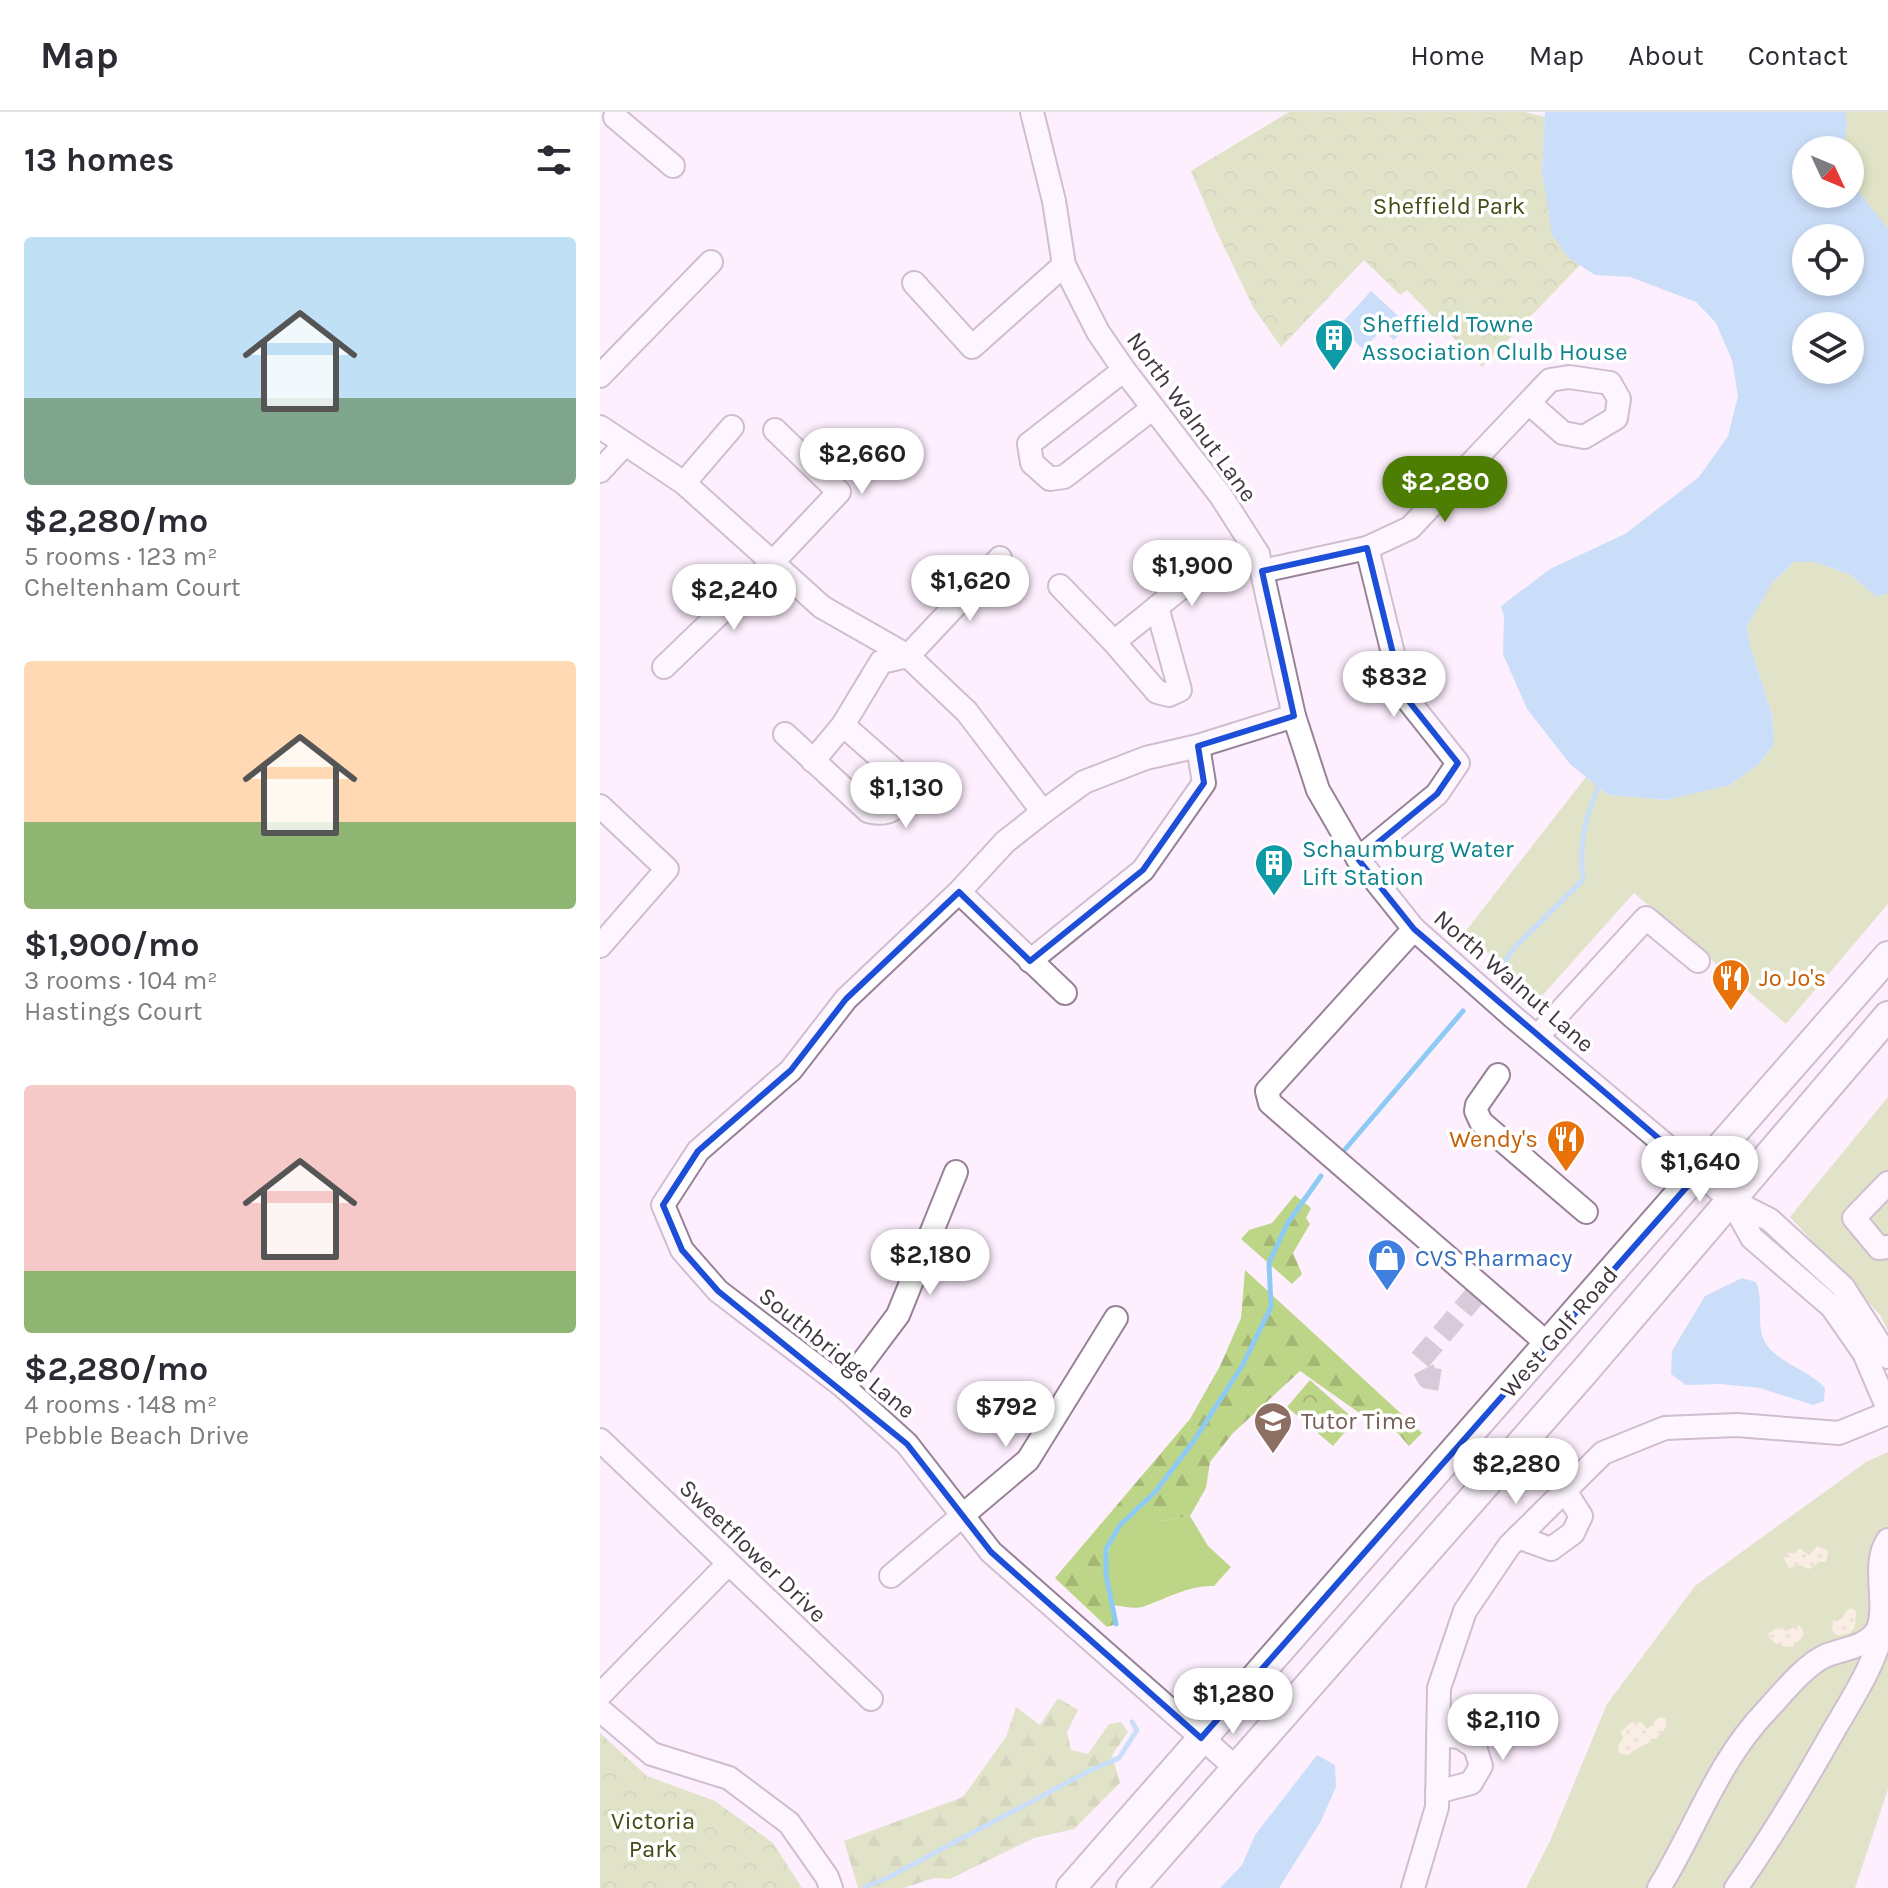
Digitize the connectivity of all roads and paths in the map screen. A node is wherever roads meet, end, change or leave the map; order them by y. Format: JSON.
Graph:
{"nodes":[{"id":1,"x":1032,"y":112,"type":"edge"},
{"id":2,"x":612,"y":119,"type":"edge"},
{"id":3,"x":673,"y":166,"type":"dead end"},
{"id":4,"x":711,"y":262,"type":"dead end"},
{"id":5,"x":1064,"y":265,"type":"junction"},
{"id":6,"x":914,"y":283,"type":"dead end"},
{"id":7,"x":1124,"y":370,"type":"junction"},
{"id":8,"x":600,"y":376,"type":"edge"},
{"id":9,"x":1529,"y":403,"type":"dead end"},
{"id":10,"x":1153,"y":408,"type":"junction"},
{"id":11,"x":600,"y":427,"type":"edge"},
{"id":12,"x":732,"y":427,"type":"dead end"},
{"id":13,"x":775,"y":430,"type":"dead end"},
{"id":14,"x":625,"y":444,"type":"junction"},
{"id":15,"x":600,"y":471,"type":"edge"},
{"id":16,"x":684,"y":483,"type":"junction"},
{"id":17,"x":1367,"y":548,"type":"junction"},
{"id":18,"x":1000,"y":558,"type":"dead end"},
{"id":19,"x":1260,"y":562,"type":"junction"},
{"id":20,"x":772,"y":563,"type":"junction"},
{"id":21,"x":1060,"y":586,"type":"dead end"},
{"id":22,"x":1157,"y":607,"type":"junction"},
{"id":23,"x":1114,"y":642,"type":"junction"},
{"id":24,"x":908,"y":656,"type":"junction"},
{"id":25,"x":664,"y":667,"type":"dead end"},
{"id":26,"x":1294,"y":716,"type":"junction"},
{"id":27,"x":843,"y":725,"type":"junction"},
{"id":28,"x":785,"y":734,"type":"dead end"},
{"id":29,"x":1198,"y":746,"type":"junction"},
{"id":30,"x":813,"y":761,"type":"junction"},
{"id":31,"x":600,"y":806,"type":"edge"},
{"id":32,"x":1043,"y":812,"type":"junction"},
{"id":33,"x":1358,"y":859,"type":"junction"},
{"id":34,"x":959,"y":892,"type":"junction"},
{"id":35,"x":1414,"y":929,"type":"junction"},
{"id":36,"x":600,"y":946,"type":"edge"},
{"id":37,"x":1888,"y":956,"type":"edge"},
{"id":38,"x":1030,"y":961,"type":"junction"},
{"id":39,"x":1698,"y":961,"type":"dead end"},
{"id":40,"x":1065,"y":993,"type":"dead end"},
{"id":41,"x":1888,"y":1016,"type":"edge"},
{"id":42,"x":1537,"y":1037,"type":"junction"},
{"id":43,"x":1498,"y":1075,"type":"dead end"},
{"id":44,"x":956,"y":1172,"type":"dead end"},
{"id":45,"x":1699,"y":1173,"type":"junction"},
{"id":46,"x":1888,"y":1183,"type":"edge"},
{"id":47,"x":1731,"y":1200,"type":"junction"},
{"id":48,"x":1586,"y":1212,"type":"dead end"},
{"id":49,"x":1852,"y":1231,"type":"dead end"},
{"id":50,"x":1888,"y":1247,"type":"edge"},
{"id":51,"x":1888,"y":1260,"type":"edge"},
{"id":52,"x":1116,"y":1318,"type":"dead end"},
{"id":53,"x":1549,"y":1345,"type":"junction"},
{"id":54,"x":1888,"y":1357,"type":"edge"},
{"id":55,"x":844,"y":1387,"type":"junction"},
{"id":56,"x":1888,"y":1411,"type":"edge"},
{"id":57,"x":600,"y":1440,"type":"edge"},
{"id":58,"x":1565,"y":1491,"type":"junction"},
{"id":59,"x":962,"y":1516,"type":"junction"},
{"id":60,"x":1518,"y":1537,"type":"junction"},
{"id":61,"x":1888,"y":1540,"type":"edge"},
{"id":62,"x":728,"y":1564,"type":"junction"},
{"id":63,"x":891,"y":1576,"type":"dead end"},
{"id":64,"x":1888,"y":1608,"type":"edge"},
{"id":65,"x":600,"y":1695,"type":"edge"},
{"id":66,"x":871,"y":1699,"type":"dead end"},
{"id":67,"x":600,"y":1710,"type":"edge"},
{"id":68,"x":1438,"y":1735,"type":"junction"},
{"id":69,"x":1201,"y":1738,"type":"junction"},
{"id":70,"x":1236,"y":1768,"type":"junction"},
{"id":71,"x":1437,"y":1792,"type":"junction"},
{"id":72,"x":831,"y":1888,"type":"edge"},
{"id":73,"x":1071,"y":1888,"type":"edge"},
{"id":74,"x":1131,"y":1888,"type":"edge"},
{"id":75,"x":1413,"y":1888,"type":"edge"},
{"id":76,"x":1659,"y":1888,"type":"edge"},
{"id":77,"x":1736,"y":1888,"type":"edge"}],
"edges":[{"from":1,"to":5,"type":"street","name":"North Walnut Lane"},
{"from":2,"to":3,"type":"street"},
{"from":4,"to":8,"type":"street"},
{"from":5,"to":6,"type":"street"},
{"from":5,"to":7,"type":"street","name":"North Walnut Lane"},
{"from":7,"to":10,"type":"street","name":"North Walnut Lane"},
{"from":7,"to":10,"type":"street"},
{"from":9,"to":17,"type":"street"},
{"from":10,"to":19,"type":"street","name":"North Walnut Lane"},
{"from":11,"to":14,"type":"street"},
{"from":12,"to":16,"type":"street"},
{"from":13,"to":20,"type":"street"},
{"from":14,"to":15,"type":"street"},
{"from":14,"to":16,"type":"street"},
{"from":16,"to":20,"type":"street"},
{"from":17,"to":19,"type":"street"},
{"from":17,"to":33,"type":"street"},
{"from":18,"to":24,"type":"street"},
{"from":19,"to":22,"type":"street"},
{"from":19,"to":26,"type":"street","name":"North Walnut Lane"},
{"from":20,"to":24,"type":"street"},
{"from":20,"to":25,"type":"street"},
{"from":21,"to":23,"type":"street"},
{"from":22,"to":23,"type":"street"},
{"from":22,"to":23,"type":"street"},
{"from":24,"to":27,"type":"street"},
{"from":24,"to":32,"type":"street"},
{"from":26,"to":29,"type":"street"},
{"from":26,"to":33,"type":"street","name":"North Walnut Lane"},
{"from":27,"to":30,"type":"street"},
{"from":27,"to":30,"type":"street"},
{"from":28,"to":30,"type":"street"},
{"from":29,"to":32,"type":"street"},
{"from":29,"to":38,"type":"street"},
{"from":31,"to":36,"type":"street"},
{"from":32,"to":34,"type":"street"},
{"from":33,"to":35,"type":"street","name":"North Walnut Lane"},
{"from":34,"to":38,"type":"street"},
{"from":34,"to":55,"type":"street","name":"Southbridge Lane"},
{"from":35,"to":42,"type":"street","name":"North Walnut Lane"},
{"from":35,"to":53,"type":"street"},
{"from":37,"to":45,"type":"main road","name":"West Golf Road"},
{"from":38,"to":40,"type":"street"},
{"from":39,"to":42,"type":"street"},
{"from":41,"to":47,"type":"main road","name":"West Golf Road"},
{"from":42,"to":45,"type":"street","name":"North Walnut Lane"},
{"from":43,"to":48,"type":"street"},
{"from":44,"to":55,"type":"street"},
{"from":45,"to":47,"type":"street","name":"North Walnut Lane"},
{"from":45,"to":53,"type":"main road","name":"West Golf Road"},
{"from":46,"to":50,"type":"street"},
{"from":47,"to":54,"type":"street"},
{"from":47,"to":56,"type":"street"},
{"from":47,"to":70,"type":"main road","name":"West Golf Road"},
{"from":49,"to":51,"type":"street"},
{"from":52,"to":59,"type":"street"},
{"from":53,"to":69,"type":"main road","name":"West Golf Road"},
{"from":55,"to":59,"type":"street","name":"Southbridge Lane"},
{"from":56,"to":58,"type":"street"},
{"from":57,"to":62,"type":"street","name":"Sweetflower Drive"},
{"from":58,"to":60,"type":"street"},
{"from":58,"to":60,"type":"street"},
{"from":59,"to":63,"type":"street"},
{"from":59,"to":69,"type":"street","name":"Southbridge Lane"},
{"from":60,"to":68,"type":"street"},
{"from":61,"to":76,"type":"street"},
{"from":62,"to":65,"type":"street"},
{"from":62,"to":66,"type":"street","name":"Sweetflower Drive"},
{"from":64,"to":77,"type":"street"},
{"from":67,"to":72,"type":"street"},
{"from":68,"to":71,"type":"street"},
{"from":68,"to":71,"type":"street"},
{"from":69,"to":70,"type":"street","name":"Southbridge Lane"},
{"from":69,"to":73,"type":"main road","name":"West Golf Road"},
{"from":70,"to":74,"type":"main road","name":"West Golf Road"},
{"from":71,"to":75,"type":"street"}]}
